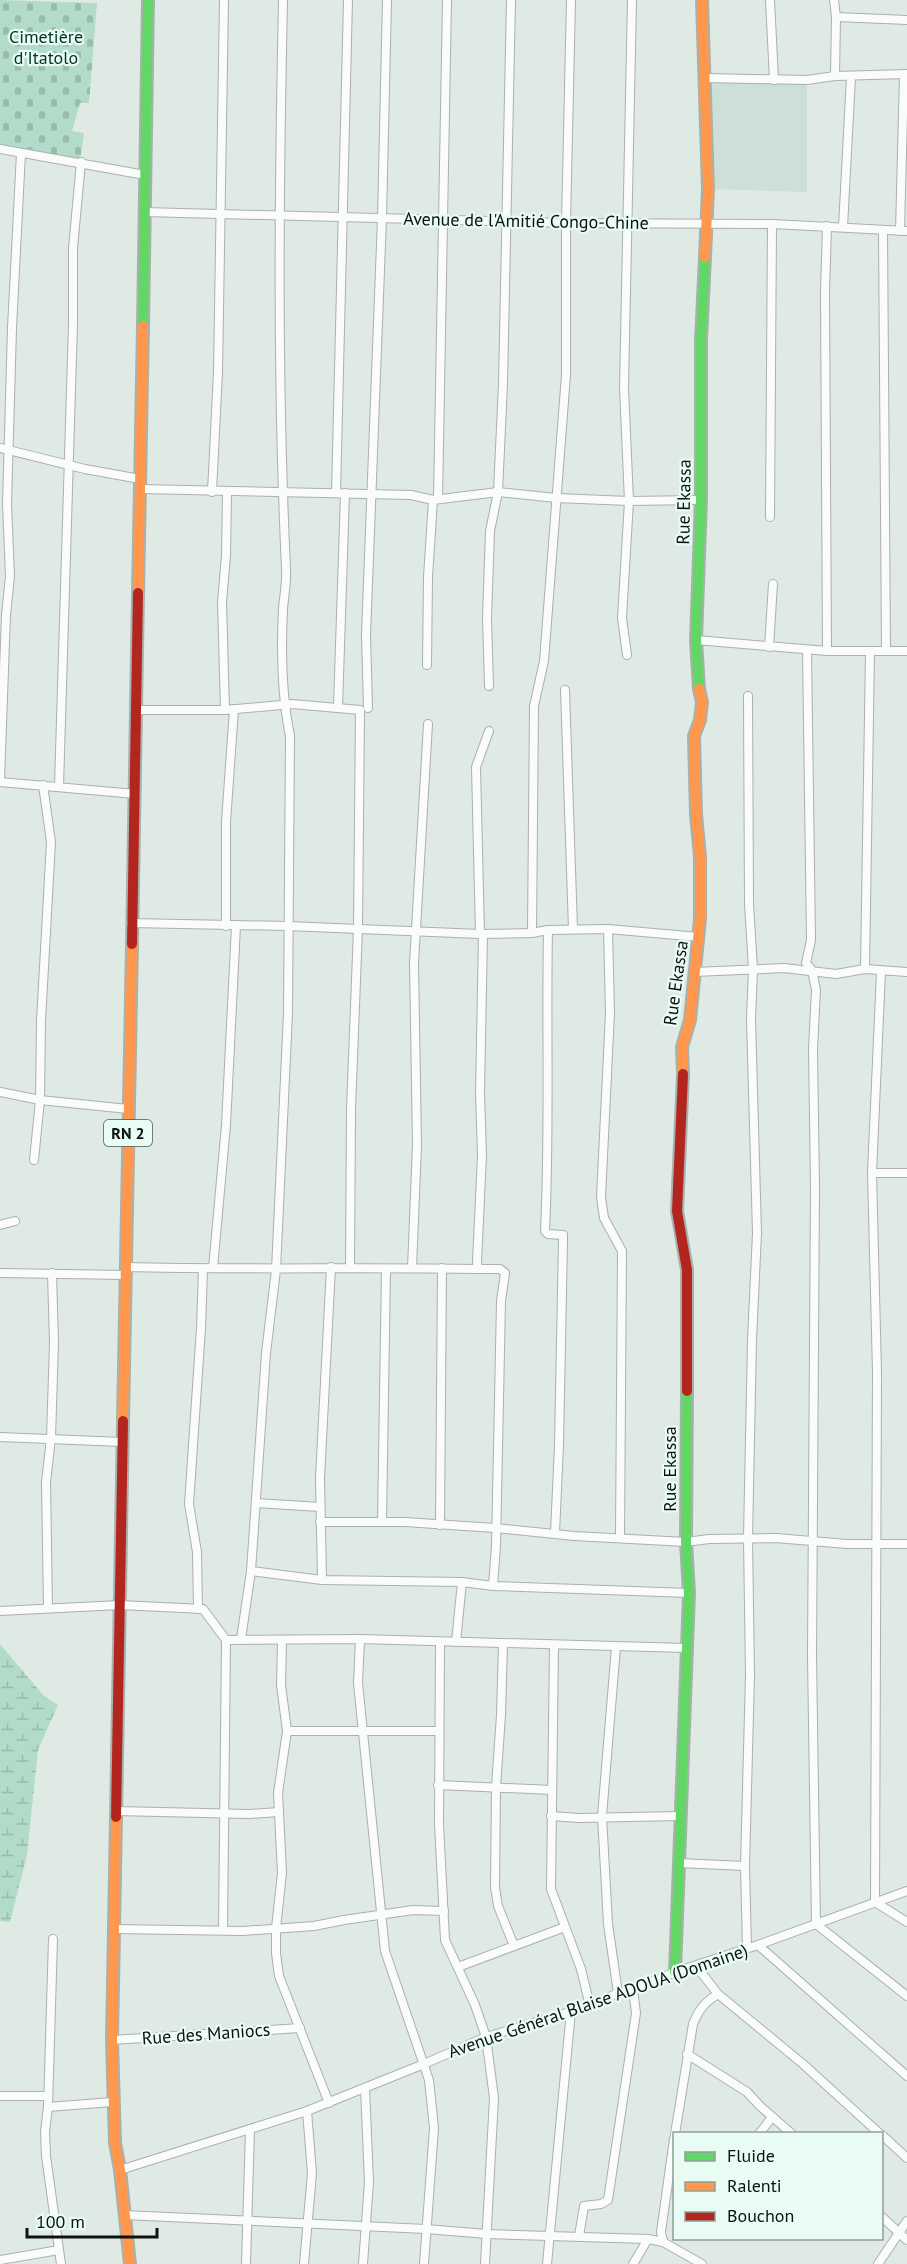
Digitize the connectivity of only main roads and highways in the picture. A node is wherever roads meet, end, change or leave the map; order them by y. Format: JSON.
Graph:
{"nodes":[{"id":1,"x":148,"y":0,"type":"edge"},
{"id":2,"x":702,"y":0,"type":"edge"},
{"id":3,"x":675,"y":1972,"type":"road end"},
{"id":4,"x":130,"y":2264,"type":"edge"}],
"edges":[{"from":1,"to":4,"type":"main road","number":"RN 2"},
{"from":2,"to":3,"type":"main road","name":"Rue Ekassa"}]}
